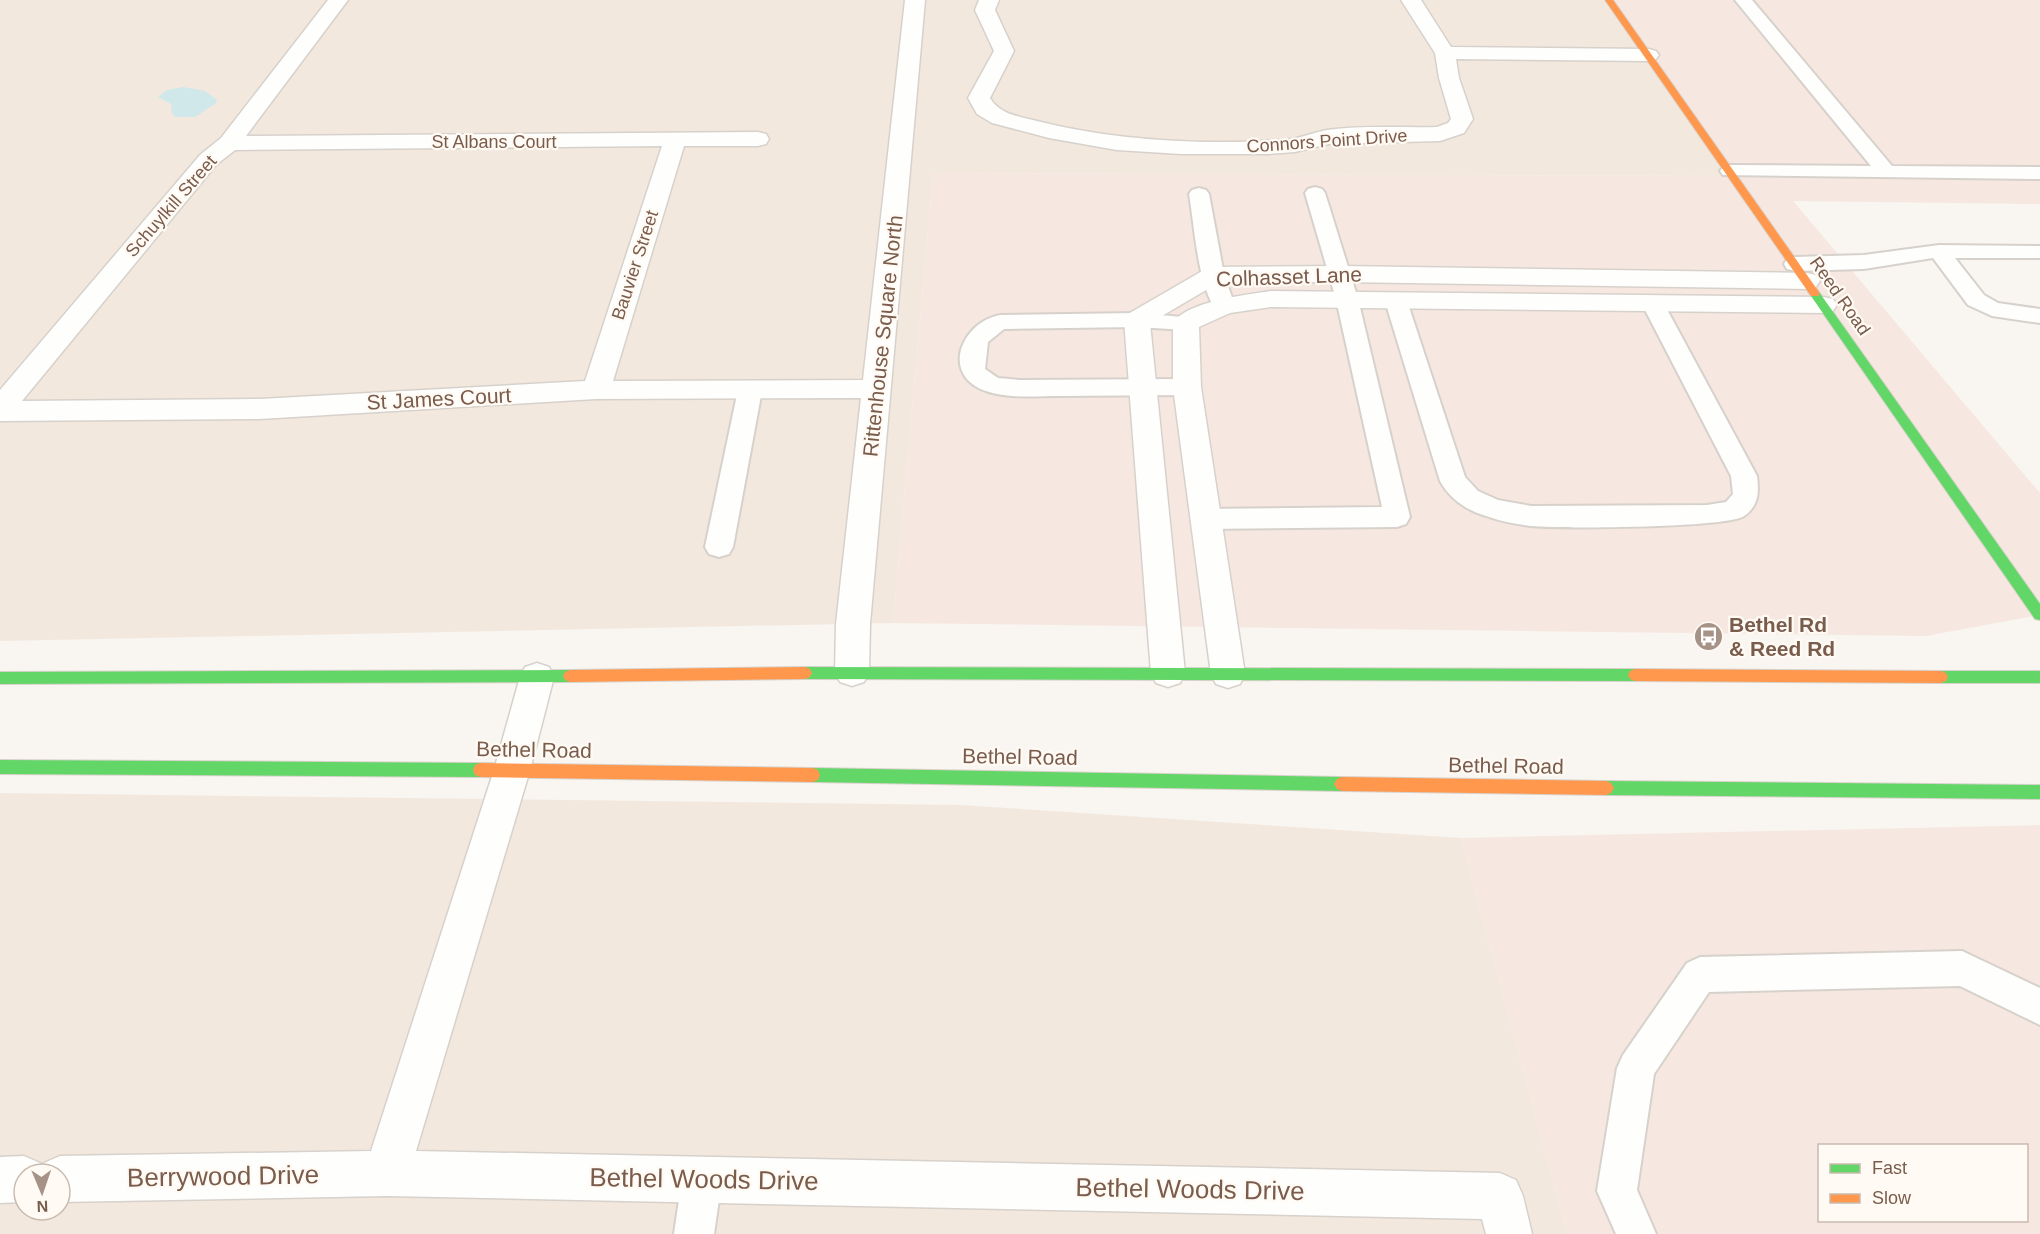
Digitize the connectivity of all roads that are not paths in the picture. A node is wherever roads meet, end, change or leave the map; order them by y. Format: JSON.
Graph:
{"nodes":[{"id":1,"x":338,"y":0,"type":"edge"},
{"id":2,"x":915,"y":0,"type":"edge"},
{"id":3,"x":989,"y":0,"type":"edge"},
{"id":4,"x":1411,"y":0,"type":"edge"},
{"id":5,"x":1609,"y":0,"type":"edge"},
{"id":6,"x":1743,"y":0,"type":"edge"},
{"id":7,"x":1444,"y":53,"type":"junction"},
{"id":8,"x":1649,"y":55,"type":"junction"},
{"id":9,"x":758,"y":139,"type":"dead end"},
{"id":10,"x":675,"y":140,"type":"junction"},
{"id":11,"x":229,"y":143,"type":"junction"},
{"id":12,"x":1730,"y":171,"type":"junction"},
{"id":13,"x":1887,"y":172,"type":"junction"},
{"id":14,"x":2040,"y":172,"type":"edge"},
{"id":15,"x":1315,"y":193,"type":"dead end"},
{"id":16,"x":1199,"y":194,"type":"dead end"},
{"id":17,"x":1939,"y":251,"type":"junction"},
{"id":18,"x":2040,"y":252,"type":"edge"},
{"id":19,"x":1801,"y":272,"type":"junction"},
{"id":20,"x":1340,"y":274,"type":"junction"},
{"id":21,"x":1213,"y":275,"type":"junction"},
{"id":22,"x":1347,"y":299,"type":"junction"},
{"id":23,"x":1396,"y":301,"type":"junction"},
{"id":24,"x":1653,"y":304,"type":"junction"},
{"id":25,"x":1824,"y":305,"type":"junction"},
{"id":26,"x":1224,"y":306,"type":"junction"},
{"id":27,"x":2040,"y":316,"type":"edge"},
{"id":28,"x":1137,"y":320,"type":"junction"},
{"id":29,"x":1186,"y":322,"type":"junction"},
{"id":30,"x":1144,"y":387,"type":"junction"},
{"id":31,"x":1187,"y":387,"type":"junction"},
{"id":32,"x":878,"y":389,"type":"junction"},
{"id":33,"x":596,"y":390,"type":"junction"},
{"id":34,"x":750,"y":390,"type":"junction"},
{"id":35,"x":0,"y":410,"type":"edge"},
{"id":36,"x":1204,"y":519,"type":"junction"},
{"id":37,"x":719,"y":547,"type":"dead end"},
{"id":38,"x":2040,"y":615,"type":"edge"},
{"id":39,"x":852,"y":672,"type":"junction"},
{"id":40,"x":1168,"y":673,"type":"junction"},
{"id":41,"x":1228,"y":674,"type":"junction"},
{"id":42,"x":537,"y":677,"type":"junction"},
{"id":43,"x":2040,"y":677,"type":"edge"},
{"id":44,"x":0,"y":678,"type":"edge"},
{"id":45,"x":0,"y":767,"type":"edge"},
{"id":46,"x":512,"y":770,"type":"junction"},
{"id":47,"x":2040,"y":792,"type":"edge"},
{"id":48,"x":2040,"y":1007,"type":"edge"},
{"id":49,"x":387,"y":1173,"type":"junction"},
{"id":50,"x":72,"y":1179,"type":"edge"},
{"id":51,"x":702,"y":1179,"type":"junction"},
{"id":52,"x":694,"y":1234,"type":"edge"},
{"id":53,"x":1509,"y":1234,"type":"edge"},
{"id":54,"x":1636,"y":1234,"type":"edge"}],
"edges":[{"from":1,"to":11,"type":"street","name":"Schuylkill Street"},
{"from":2,"to":32,"type":"street","name":"Rittenhouse Square North"},
{"from":3,"to":7,"type":"street","name":"Connors Point Drive"},
{"from":4,"to":7,"type":"street"},
{"from":5,"to":8,"type":"main road","name":"Reed Road"},
{"from":6,"to":13,"type":"lane"},
{"from":7,"to":8,"type":"street"},
{"from":8,"to":12,"type":"main road","name":"Reed Road"},
{"from":9,"to":10,"type":"street","name":"St Albans Court"},
{"from":10,"to":11,"type":"street","name":"St Albans Court"},
{"from":10,"to":33,"type":"street","name":"Bauvier Street"},
{"from":11,"to":35,"type":"street","name":"Schuylkill Street"},
{"from":12,"to":13,"type":"lane"},
{"from":12,"to":19,"type":"main road","name":"Reed Road"},
{"from":13,"to":14,"type":"lane"},
{"from":15,"to":20,"type":"lane"},
{"from":16,"to":21,"type":"lane"},
{"from":17,"to":18,"type":"lane"},
{"from":17,"to":19,"type":"lane"},
{"from":17,"to":27,"type":"lane"},
{"from":19,"to":20,"type":"street","name":"Colhasset Lane"},
{"from":19,"to":25,"type":"main road","name":"Reed Road"},
{"from":20,"to":21,"type":"street","name":"Colhasset Lane"},
{"from":20,"to":22,"type":"lane"},
{"from":21,"to":26,"type":"lane"},
{"from":21,"to":28,"type":"street","name":"Colhasset Lane"},
{"from":22,"to":23,"type":"street","name":"Colhasset Lane"},
{"from":22,"to":26,"type":"street","name":"Colhasset Lane"},
{"from":22,"to":36,"type":"lane"},
{"from":23,"to":24,"type":"street","name":"Colhasset Lane"},
{"from":23,"to":24,"type":"lane"},
{"from":24,"to":25,"type":"street","name":"Colhasset Lane"},
{"from":25,"to":38,"type":"main road","name":"Reed Road"},
{"from":26,"to":29,"type":"street","name":"Colhasset Lane"},
{"from":28,"to":29,"type":"lane"},
{"from":28,"to":30,"type":"street"},
{"from":28,"to":30,"type":"lane"},
{"from":29,"to":31,"type":"street"},
{"from":30,"to":31,"type":"lane"},
{"from":30,"to":40,"type":"street"},
{"from":31,"to":36,"type":"street"},
{"from":32,"to":34,"type":"street","name":"St James Court"},
{"from":32,"to":39,"type":"street","name":"Rittenhouse Square North"},
{"from":33,"to":34,"type":"street","name":"St James Court"},
{"from":33,"to":35,"type":"street","name":"St James Court"},
{"from":34,"to":37,"type":"lane"},
{"from":36,"to":41,"type":"street"},
{"from":39,"to":40,"type":"main road"},
{"from":39,"to":42,"type":"main road"},
{"from":40,"to":41,"type":"main road"},
{"from":41,"to":43,"type":"main road"},
{"from":42,"to":44,"type":"main road"},
{"from":42,"to":46,"type":"street"},
{"from":45,"to":46,"type":"main road","name":"Bethel Road"},
{"from":46,"to":47,"type":"main road","name":"Bethel Road"},
{"from":46,"to":49,"type":"street"},
{"from":48,"to":54,"type":"lane"},
{"from":49,"to":50,"type":"street","name":"Berrywood Drive"},
{"from":49,"to":51,"type":"street","name":"Bethel Woods Drive"},
{"from":51,"to":52,"type":"lane"},
{"from":51,"to":53,"type":"street","name":"Bethel Woods Drive"}]}
